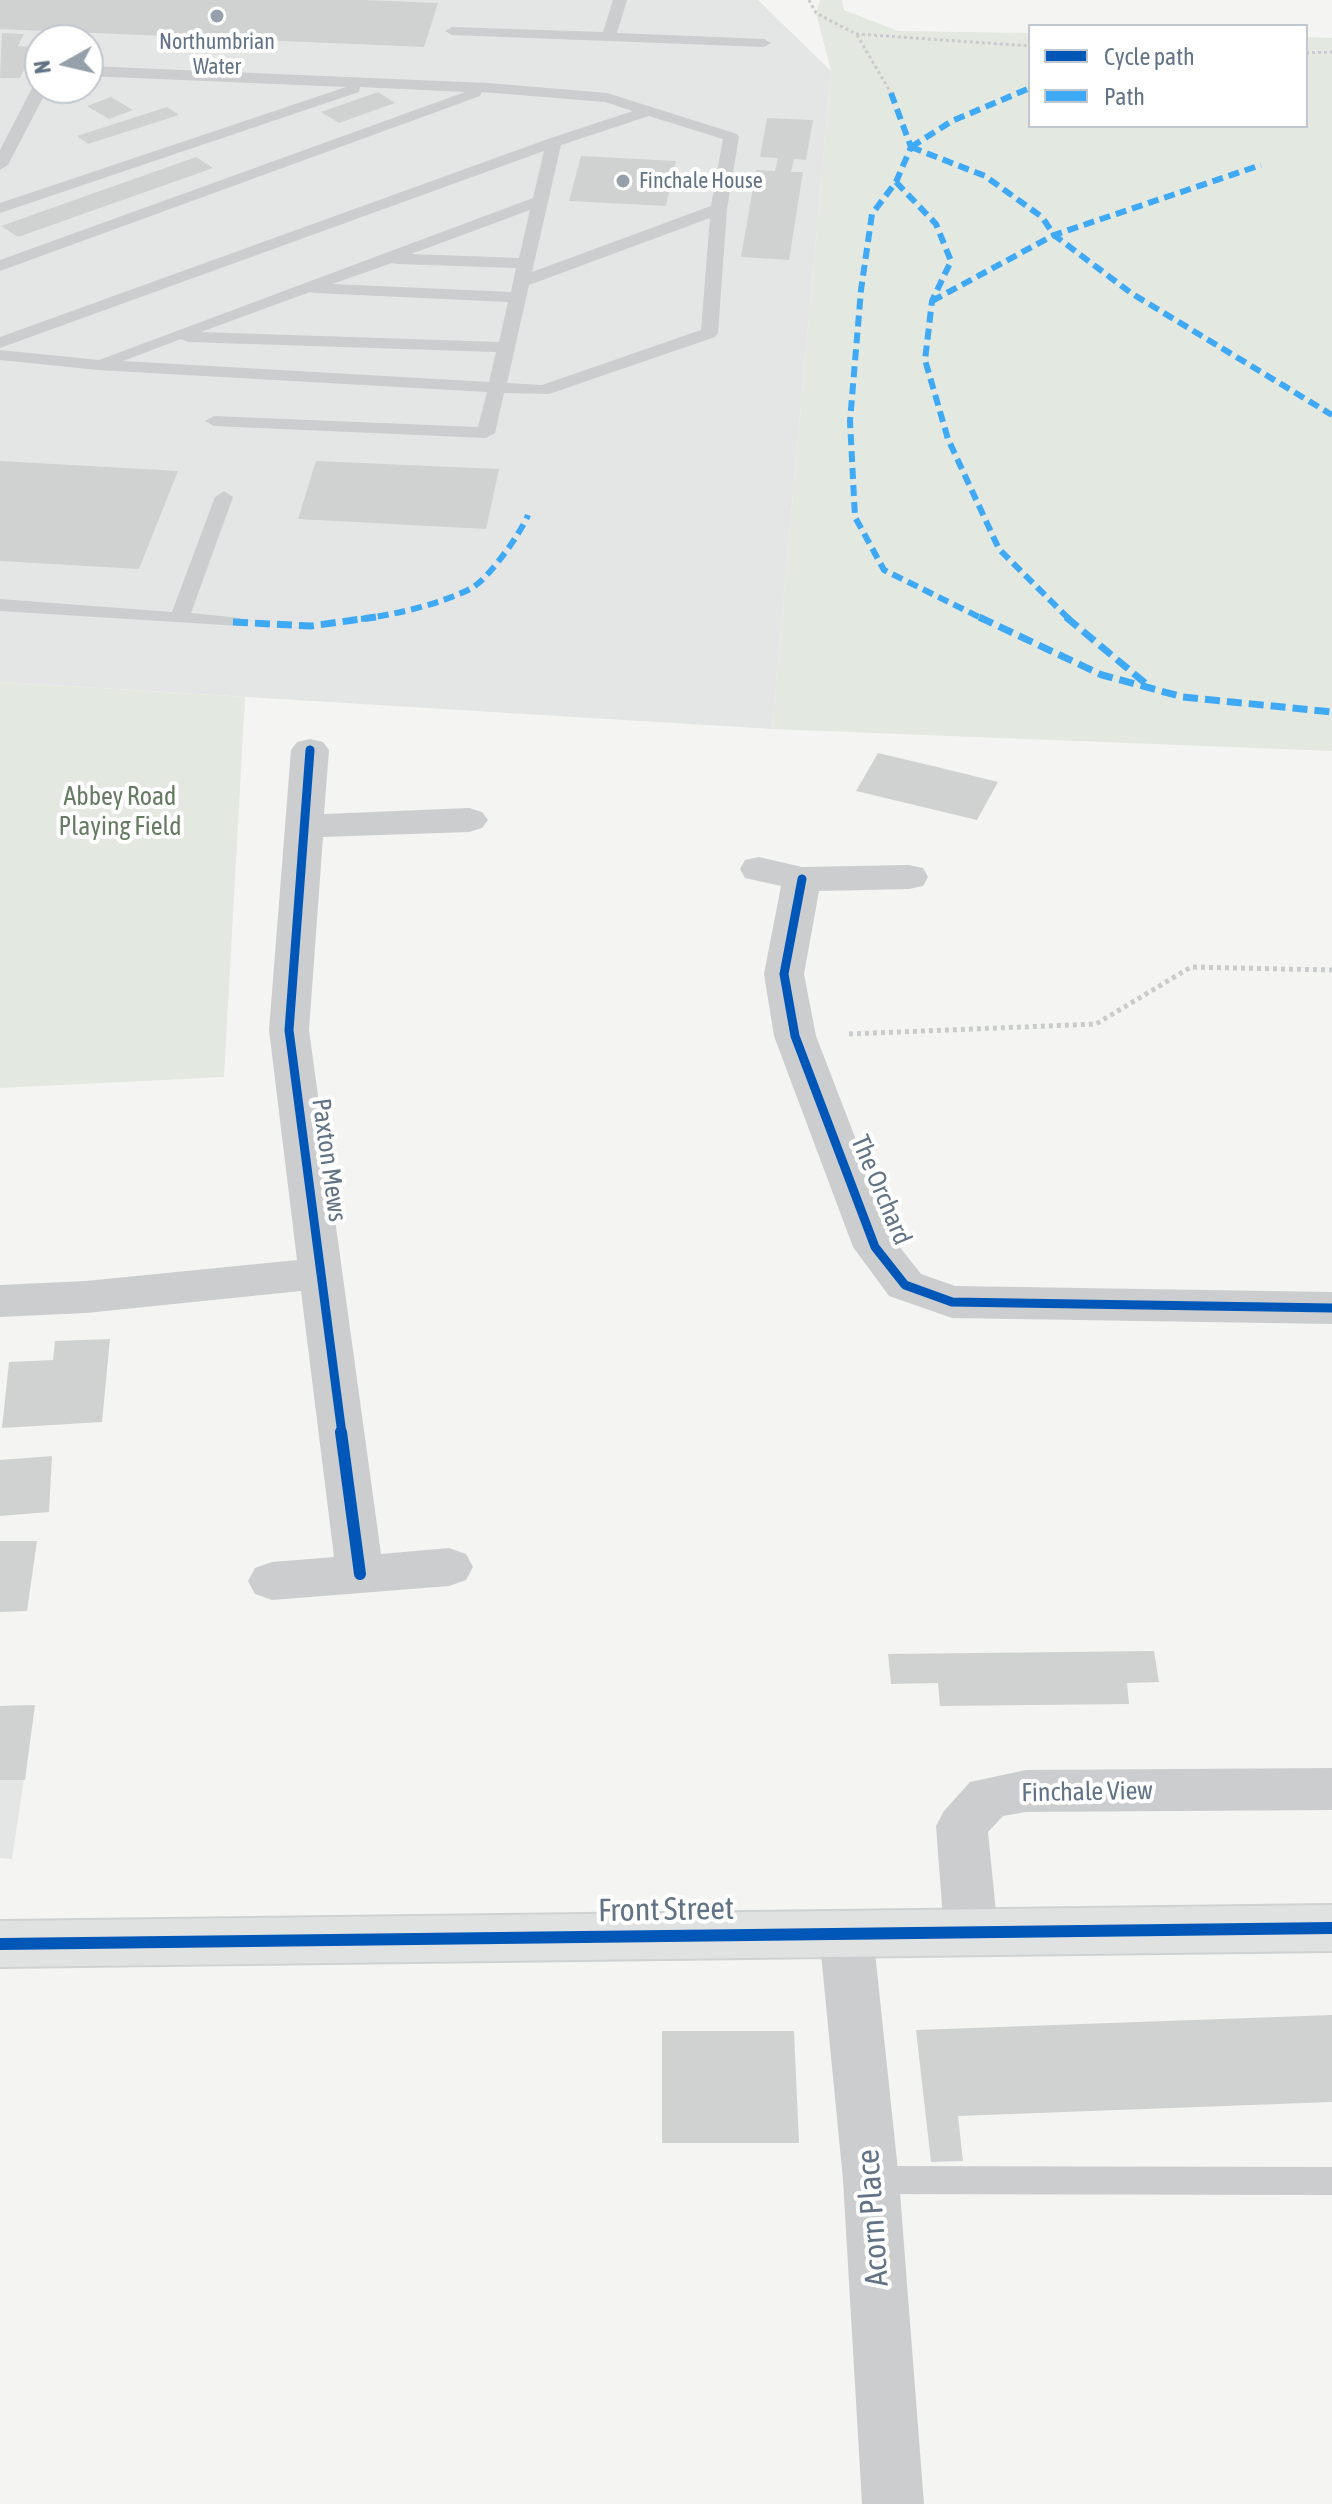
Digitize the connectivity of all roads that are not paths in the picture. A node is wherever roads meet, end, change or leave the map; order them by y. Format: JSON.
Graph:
{"nodes":[{"id":1,"x":620,"y":0,"type":"edge"},
{"id":2,"x":452,"y":31,"type":"dead end"},
{"id":3,"x":609,"y":36,"type":"junction"},
{"id":4,"x":764,"y":43,"type":"dead end"},
{"id":5,"x":104,"y":72,"type":"edge"},
{"id":6,"x":370,"y":83,"type":"junction"},
{"id":7,"x":488,"y":88,"type":"junction"},
{"id":8,"x":32,"y":104,"type":"edge"},
{"id":9,"x":650,"y":111,"type":"junction"},
{"id":10,"x":554,"y":142,"type":"junction"},
{"id":11,"x":0,"y":165,"type":"edge"},
{"id":12,"x":540,"y":201,"type":"junction"},
{"id":13,"x":0,"y":208,"type":"edge"},
{"id":14,"x":719,"y":209,"type":"junction"},
{"id":15,"x":383,"y":259,"type":"junction"},
{"id":16,"x":525,"y":263,"type":"junction"},
{"id":17,"x":0,"y":266,"type":"edge"},
{"id":18,"x":305,"y":288,"type":"junction"},
{"id":19,"x":519,"y":290,"type":"junction"},
{"id":20,"x":176,"y":336,"type":"junction"},
{"id":21,"x":0,"y":343,"type":"edge"},
{"id":22,"x":506,"y":347,"type":"junction"},
{"id":23,"x":0,"y":355,"type":"edge"},
{"id":24,"x":98,"y":365,"type":"junction"},
{"id":25,"x":496,"y":389,"type":"junction"},
{"id":26,"x":214,"y":421,"type":"dead end"},
{"id":27,"x":224,"y":497,"type":"dead end"},
{"id":28,"x":0,"y":605,"type":"edge"},
{"id":29,"x":180,"y":616,"type":"junction"},
{"id":30,"x":233,"y":622,"type":"dead end"},
{"id":31,"x":310,"y":750,"type":"dead end"},
{"id":32,"x":469,"y":820,"type":"dead end"},
{"id":33,"x":306,"y":826,"type":"junction"},
{"id":34,"x":759,"y":869,"type":"dead end"},
{"id":35,"x":909,"y":877,"type":"dead end"},
{"id":36,"x":802,"y":879,"type":"junction"},
{"id":37,"x":322,"y":1273,"type":"junction"},
{"id":38,"x":0,"y":1301,"type":"edge"},
{"id":39,"x":1332,"y":1308,"type":"edge"},
{"id":40,"x":449,"y":1567,"type":"dead end"},
{"id":41,"x":360,"y":1574,"type":"junction"},
{"id":42,"x":272,"y":1581,"type":"dead end"},
{"id":43,"x":1332,"y":1789,"type":"edge"},
{"id":44,"x":1332,"y":1928,"type":"edge"},
{"id":45,"x":971,"y":1932,"type":"junction"},
{"id":46,"x":846,"y":1933,"type":"junction"},
{"id":47,"x":0,"y":1944,"type":"edge"},
{"id":48,"x":871,"y":2180,"type":"junction"},
{"id":49,"x":1332,"y":2181,"type":"edge"},
{"id":50,"x":893,"y":2504,"type":"edge"}],
"edges":[{"from":1,"to":3,"type":"lane"},
{"from":2,"to":3,"type":"lane"},
{"from":3,"to":4,"type":"lane"},
{"from":5,"to":6,"type":"lane"},
{"from":6,"to":7,"type":"lane"},
{"from":6,"to":13,"type":"lane"},
{"from":7,"to":9,"type":"lane"},
{"from":7,"to":17,"type":"lane"},
{"from":8,"to":11,"type":"lane"},
{"from":9,"to":10,"type":"lane"},
{"from":9,"to":14,"type":"lane"},
{"from":10,"to":12,"type":"lane"},
{"from":10,"to":21,"type":"lane"},
{"from":12,"to":15,"type":"lane"},
{"from":12,"to":16,"type":"lane"},
{"from":14,"to":19,"type":"lane"},
{"from":14,"to":25,"type":"lane"},
{"from":15,"to":16,"type":"lane"},
{"from":15,"to":18,"type":"lane"},
{"from":16,"to":19,"type":"lane"},
{"from":18,"to":19,"type":"lane"},
{"from":18,"to":20,"type":"lane"},
{"from":19,"to":22,"type":"lane"},
{"from":20,"to":22,"type":"lane"},
{"from":20,"to":24,"type":"lane"},
{"from":22,"to":25,"type":"lane"},
{"from":23,"to":24,"type":"lane"},
{"from":24,"to":25,"type":"lane"},
{"from":25,"to":26,"type":"lane"},
{"from":27,"to":29,"type":"lane"},
{"from":28,"to":29,"type":"lane"},
{"from":29,"to":30,"type":"lane"},
{"from":31,"to":33,"type":"street","name":"Paxton Mews"},
{"from":32,"to":33,"type":"street"},
{"from":33,"to":37,"type":"street","name":"Paxton Mews"},
{"from":34,"to":36,"type":"street"},
{"from":35,"to":36,"type":"street"},
{"from":36,"to":39,"type":"street","name":"The Orchard"},
{"from":37,"to":38,"type":"street"},
{"from":37,"to":41,"type":"street","name":"Paxton Mews"},
{"from":40,"to":41,"type":"street"},
{"from":41,"to":42,"type":"street"},
{"from":43,"to":45,"type":"street","name":"Finchale View"},
{"from":44,"to":45,"type":"street","name":"Front Street"},
{"from":45,"to":46,"type":"street","name":"Front Street"},
{"from":46,"to":47,"type":"street","name":"Front Street"},
{"from":46,"to":48,"type":"street","name":"Acorn Place"},
{"from":48,"to":49,"type":"lane"},
{"from":48,"to":50,"type":"street","name":"Acorn Place"}]}
